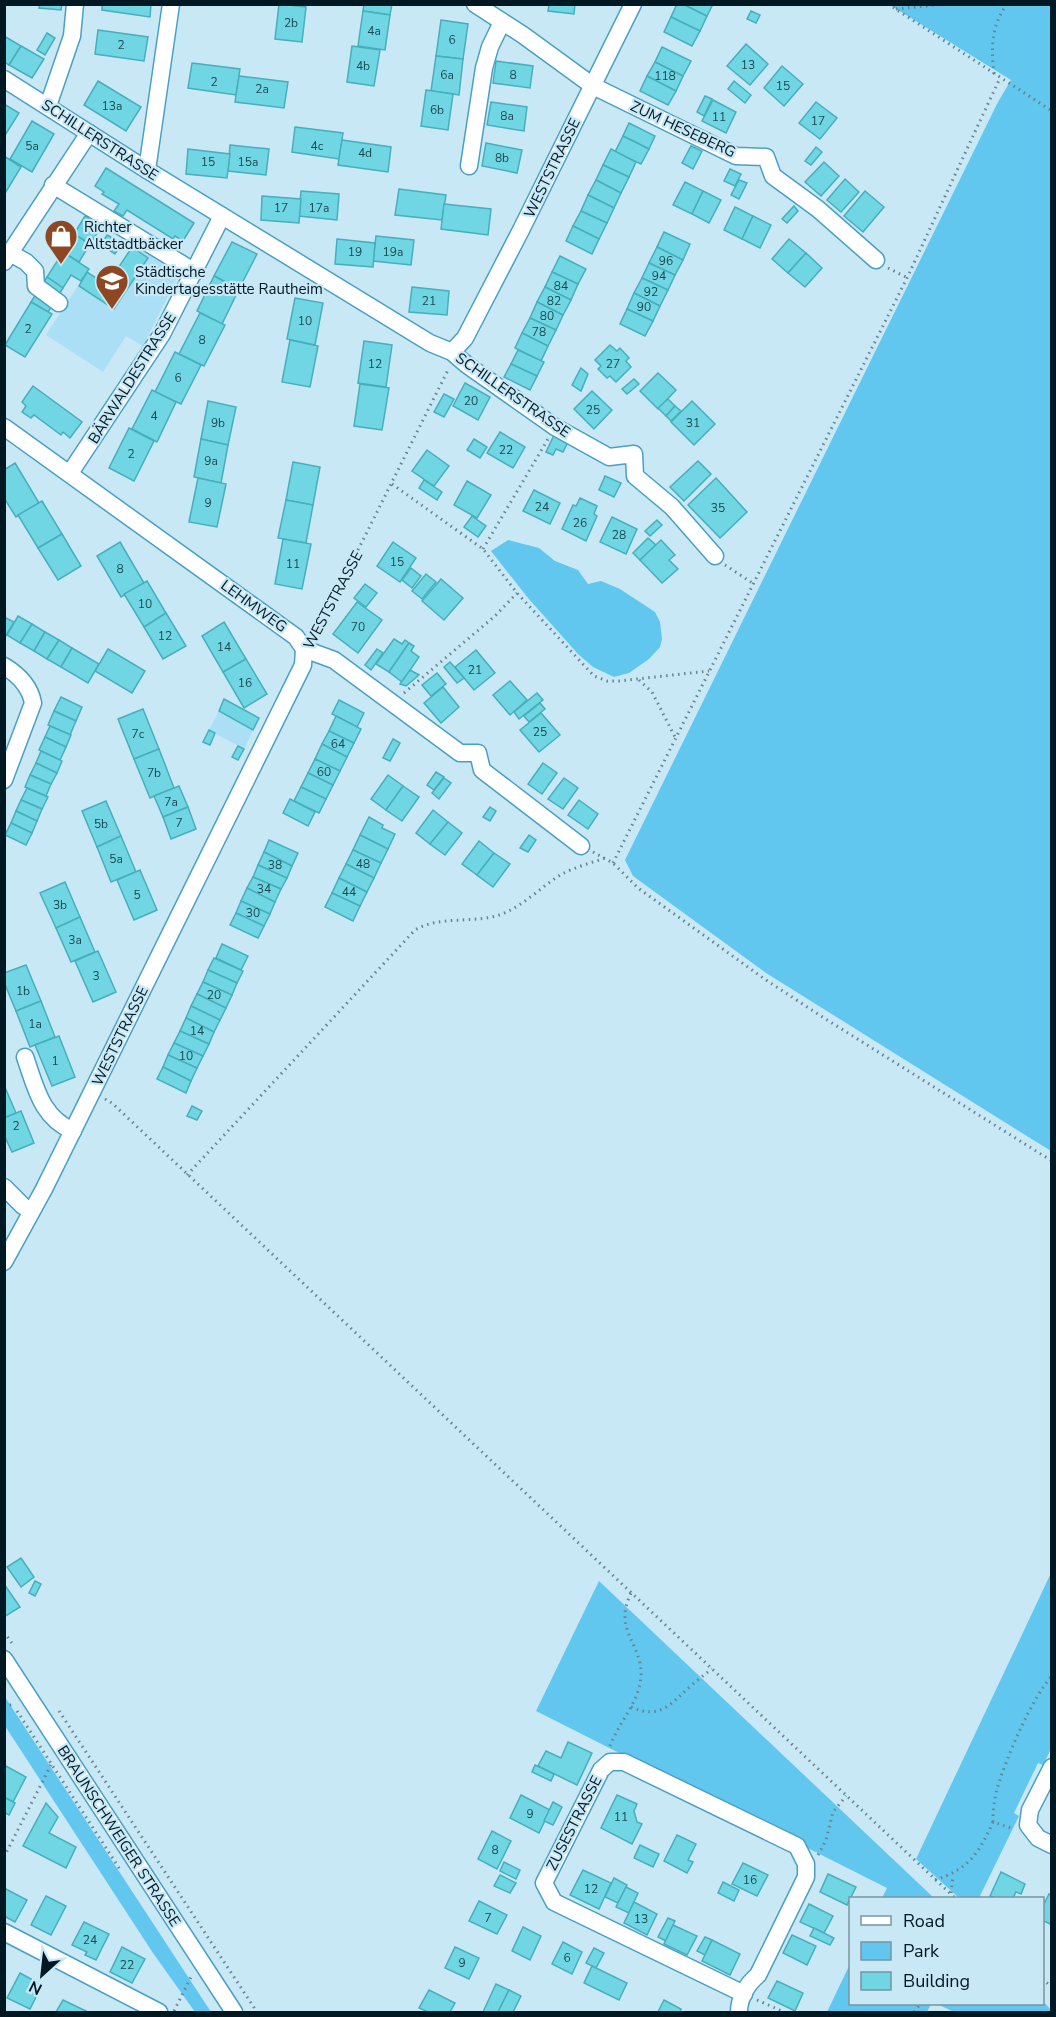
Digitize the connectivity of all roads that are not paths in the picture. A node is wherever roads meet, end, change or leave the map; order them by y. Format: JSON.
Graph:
{"nodes":[{"id":1,"x":75,"y":4,"type":"edge"},
{"id":2,"x":171,"y":4,"type":"edge"},
{"id":3,"x":475,"y":4,"type":"edge"},
{"id":4,"x":633,"y":4,"type":"edge"},
{"id":5,"x":502,"y":22,"type":"junction"},
{"id":6,"x":4,"y":79,"type":"edge"},
{"id":7,"x":593,"y":86,"type":"junction"},
{"id":8,"x":48,"y":106,"type":"junction"},
{"id":9,"x":89,"y":133,"type":"junction"},
{"id":10,"x":469,"y":166,"type":"dead end"},
{"id":11,"x":147,"y":171,"type":"junction"},
{"id":12,"x":53,"y":185,"type":"junction"},
{"id":13,"x":222,"y":216,"type":"junction"},
{"id":14,"x":7,"y":257,"type":"edge"},
{"id":15,"x":876,"y":260,"type":"road end"},
{"id":16,"x":195,"y":272,"type":"junction"},
{"id":17,"x":59,"y":303,"type":"dead end"},
{"id":18,"x":452,"y":352,"type":"junction"},
{"id":19,"x":4,"y":427,"type":"edge"},
{"id":20,"x":70,"y":473,"type":"junction"},
{"id":21,"x":715,"y":556,"type":"road end"},
{"id":22,"x":304,"y":649,"type":"junction"},
{"id":23,"x":4,"y":666,"type":"edge"},
{"id":24,"x":4,"y":780,"type":"edge"},
{"id":25,"x":581,"y":846,"type":"road end"},
{"id":26,"x":25,"y":1057,"type":"dead end"},
{"id":27,"x":73,"y":1131,"type":"junction"},
{"id":28,"x":4,"y":1187,"type":"edge"},
{"id":29,"x":31,"y":1211,"type":"junction"},
{"id":30,"x":4,"y":1262,"type":"edge"},
{"id":31,"x":11,"y":1655,"type":"edge"},
{"id":32,"x":1052,"y":1767,"type":"edge"},
{"id":33,"x":1052,"y":1845,"type":"edge"},
{"id":34,"x":4,"y":1932,"type":"edge"},
{"id":35,"x":744,"y":1994,"type":"junction"},
{"id":36,"x":159,"y":2013,"type":"edge"},
{"id":37,"x":234,"y":2013,"type":"edge"},
{"id":38,"x":739,"y":2013,"type":"edge"}],
"edges":[{"from":1,"to":8,"type":"street"},
{"from":2,"to":11,"type":"street"},
{"from":3,"to":5,"type":"street","name":"ZUM HESEBERG"},
{"from":4,"to":7,"type":"street","name":"WESTSTRASSE"},
{"from":5,"to":7,"type":"street","name":"ZUM HESEBERG"},
{"from":5,"to":10,"type":"street"},
{"from":6,"to":8,"type":"street","name":"SCHILLERSTRASSE"},
{"from":7,"to":15,"type":"street","name":"ZUM HESEBERG"},
{"from":7,"to":18,"type":"street","name":"WESTSTRASSE"},
{"from":8,"to":9,"type":"street","name":"SCHILLERSTRASSE"},
{"from":9,"to":11,"type":"street","name":"SCHILLERSTRASSE"},
{"from":9,"to":12,"type":"street"},
{"from":11,"to":13,"type":"street","name":"SCHILLERSTRASSE"},
{"from":12,"to":14,"type":"street"},
{"from":12,"to":16,"type":"street"},
{"from":13,"to":16,"type":"street","name":"BÄRWALDESTRASSE"},
{"from":13,"to":18,"type":"street","name":"SCHILLERSTRASSE"},
{"from":14,"to":17,"type":"street"},
{"from":16,"to":20,"type":"street","name":"BÄRWALDESTRASSE"},
{"from":18,"to":21,"type":"street","name":"SCHILLERSTRASSE"},
{"from":19,"to":20,"type":"street","name":"LEHMWEG"},
{"from":20,"to":22,"type":"street","name":"LEHMWEG"},
{"from":22,"to":25,"type":"street","name":"LEHMWEG"},
{"from":22,"to":27,"type":"street","name":"WESTSTRASSE"},
{"from":23,"to":24,"type":"street"},
{"from":26,"to":27,"type":"street"},
{"from":27,"to":29,"type":"street","name":"WESTSTRASSE"},
{"from":28,"to":29,"type":"street"},
{"from":29,"to":30,"type":"street","name":"WESTSTRASSE"},
{"from":31,"to":37,"type":"street","name":"BRAUNSCHWEIGER STRASSE"},
{"from":32,"to":33,"type":"street"},
{"from":34,"to":36,"type":"street"},
{"from":35,"to":35,"type":"street","name":"ZUSESTRASSE"},
{"from":35,"to":38,"type":"street"}]}
